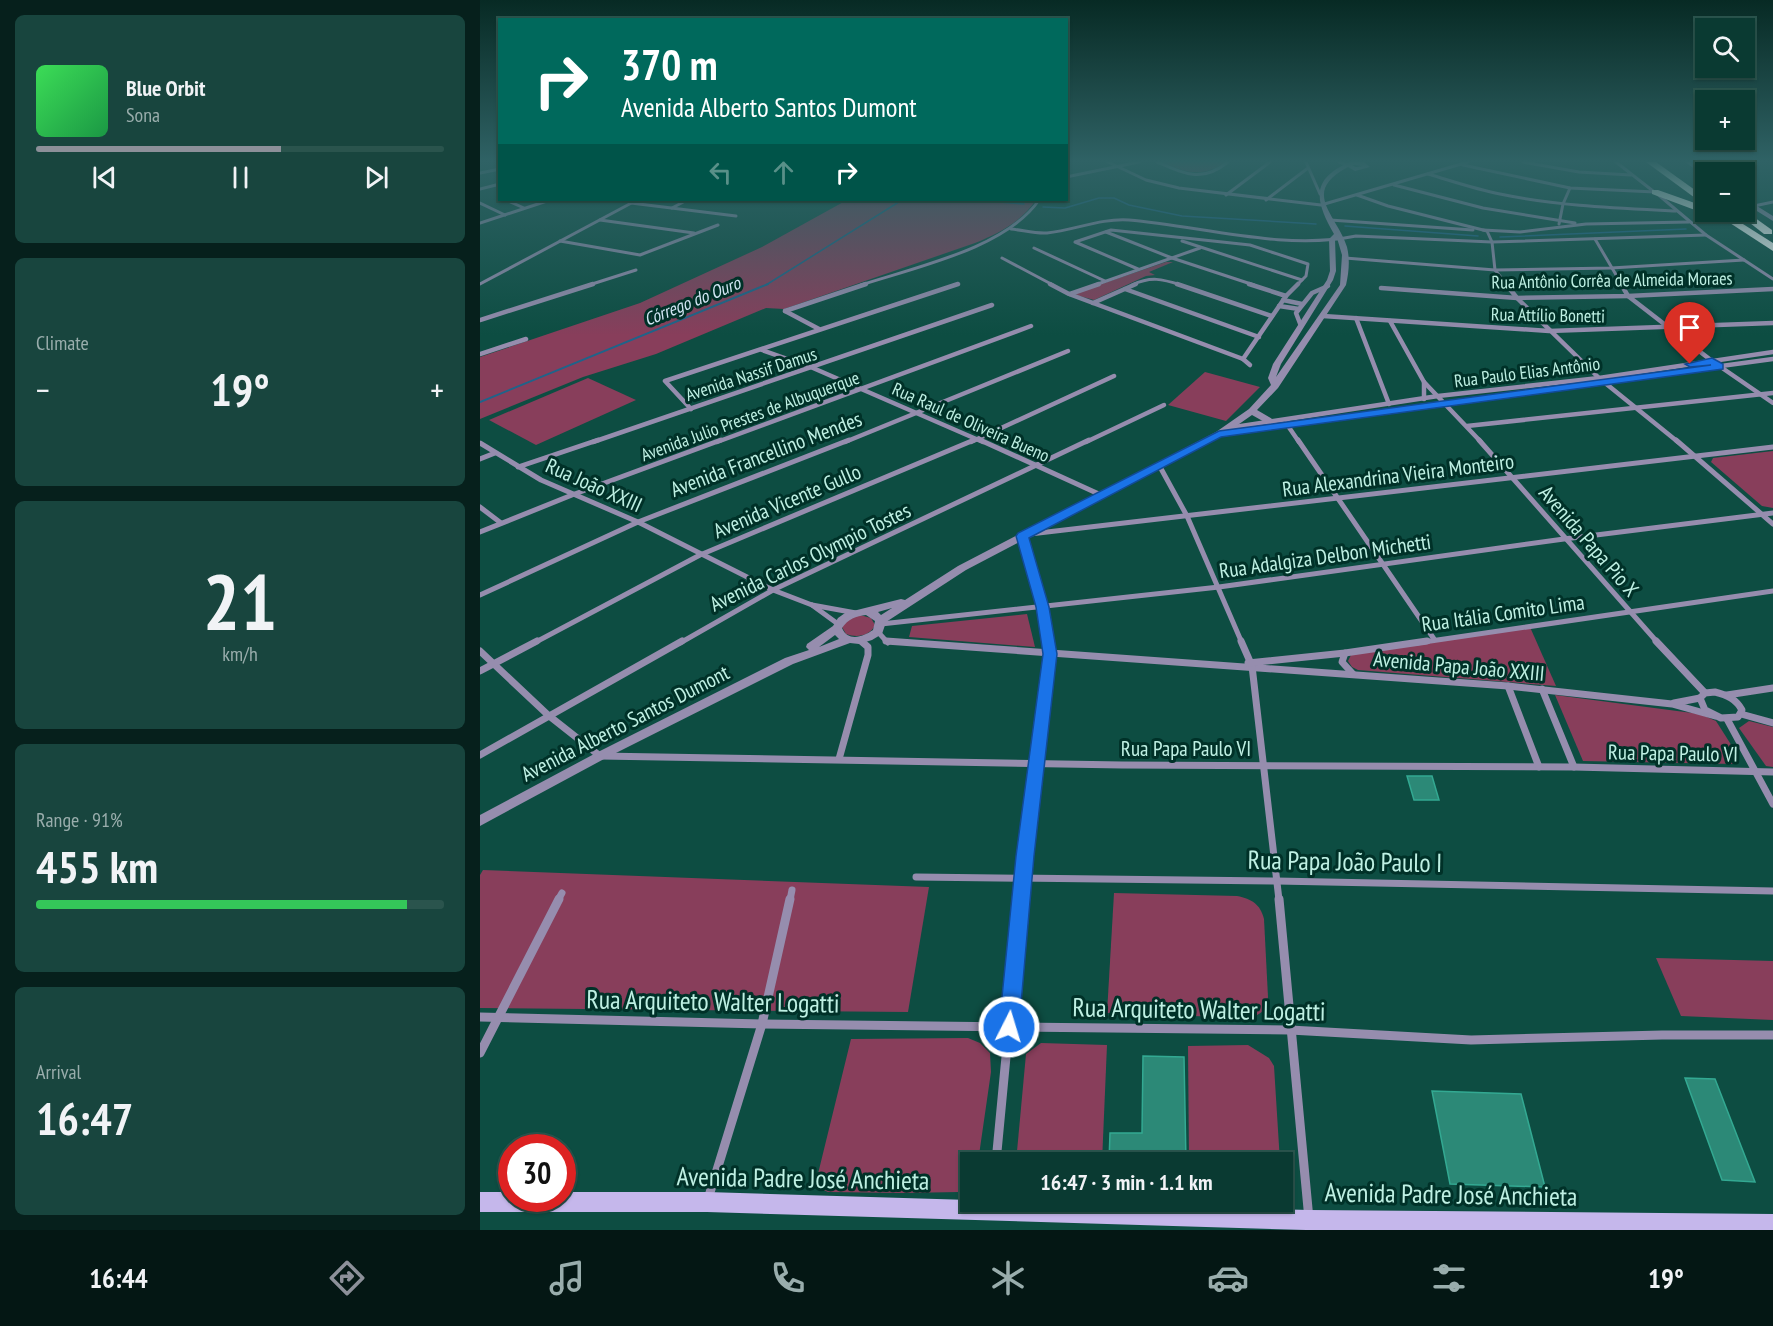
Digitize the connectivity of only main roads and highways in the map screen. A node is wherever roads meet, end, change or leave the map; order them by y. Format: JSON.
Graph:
{"nodes":[{"id":1,"x":1729,"y":222,"type":"edge"},
{"id":2,"x":1732,"y":222,"type":"edge"},
{"id":3,"x":1754,"y":222,"type":"edge"},
{"id":4,"x":1738,"y":226,"type":"junction"},
{"id":5,"x":1771,"y":234,"type":"edge"},
{"id":6,"x":1773,"y":248,"type":"edge"},
{"id":7,"x":480,"y":1202,"type":"edge"},
{"id":8,"x":960,"y":1206,"type":"edge"},
{"id":9,"x":1092,"y":1212,"type":"edge"},
{"id":10,"x":1773,"y":1224,"type":"edge"},
{"id":11,"x":1310,"y":1225,"type":"edge"}],
"edges":[{"from":1,"to":4,"type":"highway"},
{"from":2,"to":4,"type":"highway"},
{"from":3,"to":5,"type":"highway"},
{"from":4,"to":6,"type":"highway"},
{"from":7,"to":8,"type":"main road","name":"Avenida Padre José Anchieta"},
{"from":9,"to":11,"type":"main road","name":"Avenida Padre José Anchieta"},
{"from":10,"to":11,"type":"main road","name":"Avenida Padre José Anchieta"}]}
